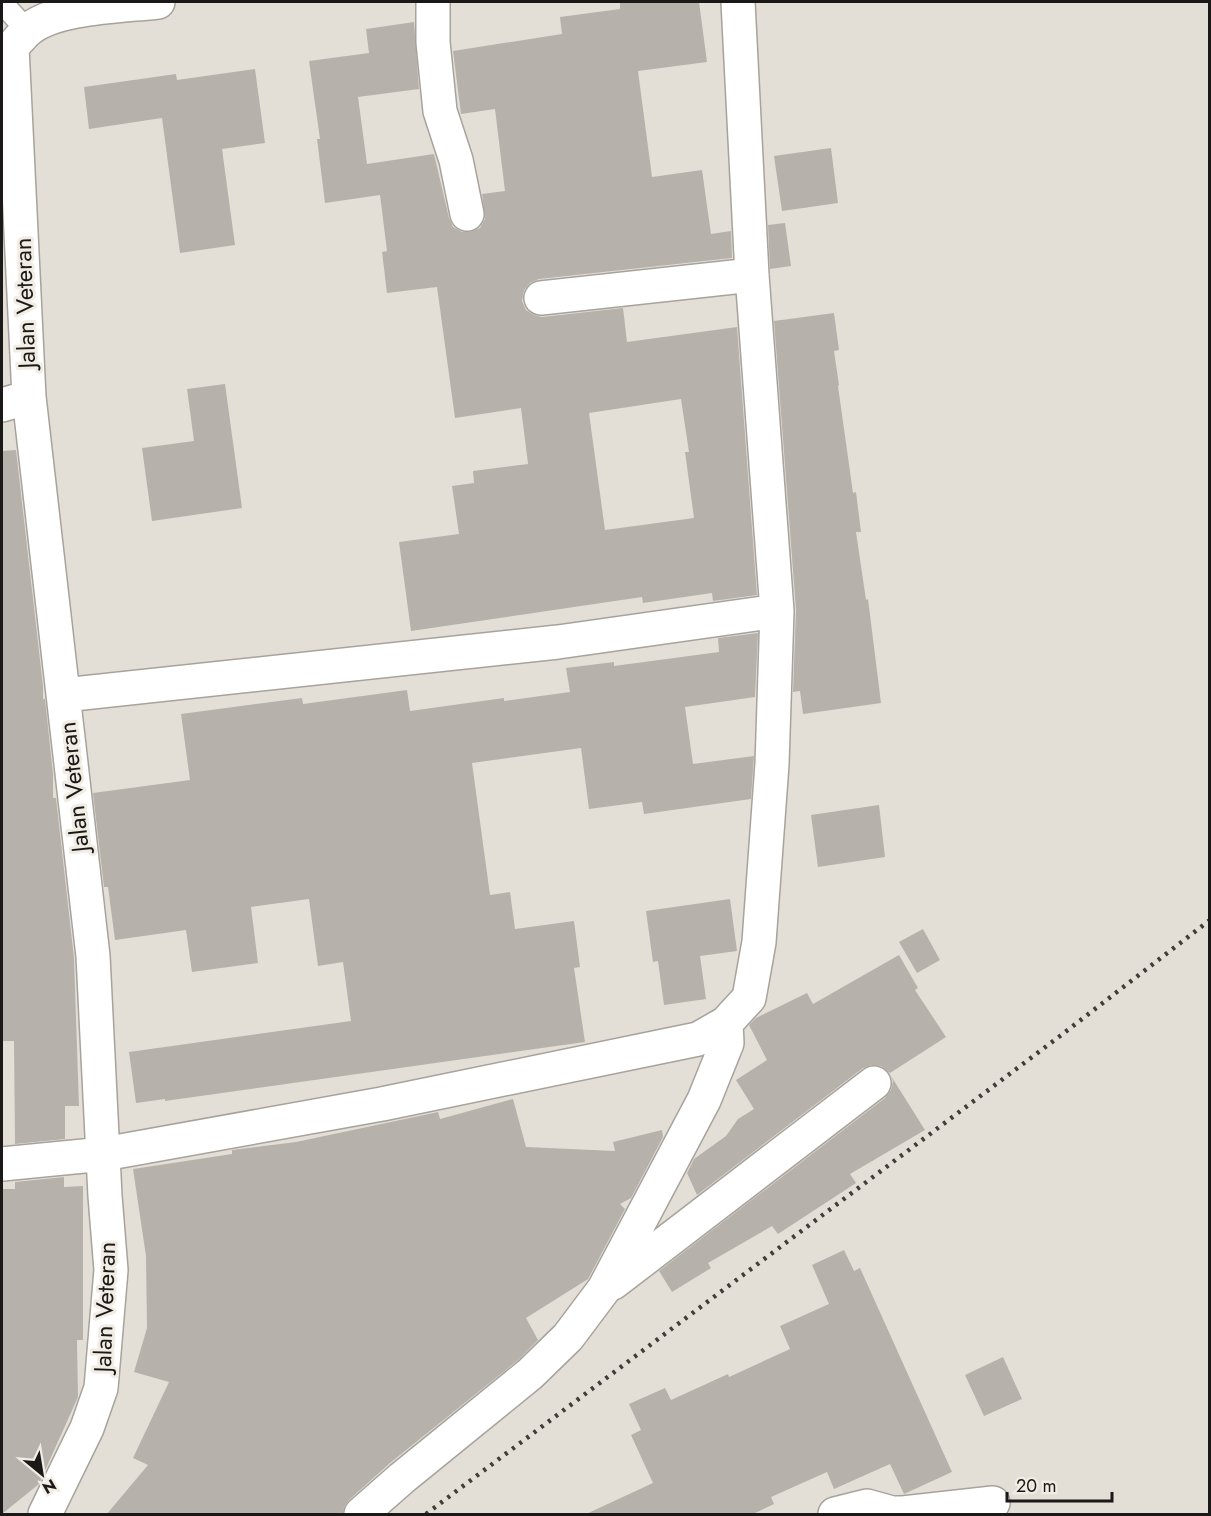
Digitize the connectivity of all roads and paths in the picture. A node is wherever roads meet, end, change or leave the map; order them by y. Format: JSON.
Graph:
{"nodes":[{"id":1,"x":158,"y":2,"type":"edge"},
{"id":2,"x":433,"y":2,"type":"edge"},
{"id":3,"x":738,"y":2,"type":"edge"},
{"id":4,"x":2,"y":3,"type":"edge"},
{"id":5,"x":20,"y":39,"type":"junction"},
{"id":6,"x":467,"y":214,"type":"dead end"},
{"id":7,"x":752,"y":275,"type":"junction"},
{"id":8,"x":541,"y":298,"type":"dead end"},
{"id":9,"x":15,"y":401,"type":"edge"},
{"id":10,"x":777,"y":611,"type":"junction"},
{"id":11,"x":64,"y":695,"type":"junction"},
{"id":12,"x":726,"y":1023,"type":"junction"},
{"id":13,"x":874,"y":1083,"type":"dead end"},
{"id":14,"x":104,"y":1154,"type":"junction"},
{"id":15,"x":2,"y":1164,"type":"edge"},
{"id":16,"x":604,"y":1289,"type":"junction"},
{"id":17,"x":993,"y":1503,"type":"dead end"},
{"id":18,"x":45,"y":1515,"type":"edge"},
{"id":19,"x":361,"y":1515,"type":"edge"},
{"id":20,"x":835,"y":1515,"type":"edge"}],
"edges":[{"from":1,"to":5,"type":"street"},
{"from":2,"to":6,"type":"street"},
{"from":3,"to":7,"type":"street"},
{"from":4,"to":5,"type":"lane"},
{"from":5,"to":9,"type":"street","name":"Jalan Veteran"},
{"from":7,"to":8,"type":"street"},
{"from":7,"to":10,"type":"street"},
{"from":9,"to":11,"type":"street","name":"Jalan Veteran"},
{"from":10,"to":11,"type":"street"},
{"from":10,"to":12,"type":"street"},
{"from":11,"to":14,"type":"street","name":"Jalan Veteran"},
{"from":12,"to":14,"type":"street"},
{"from":12,"to":16,"type":"street"},
{"from":13,"to":16,"type":"street"},
{"from":14,"to":15,"type":"street"},
{"from":14,"to":18,"type":"street","name":"Jalan Veteran"},
{"from":16,"to":19,"type":"street"},
{"from":17,"to":20,"type":"street"}]}
